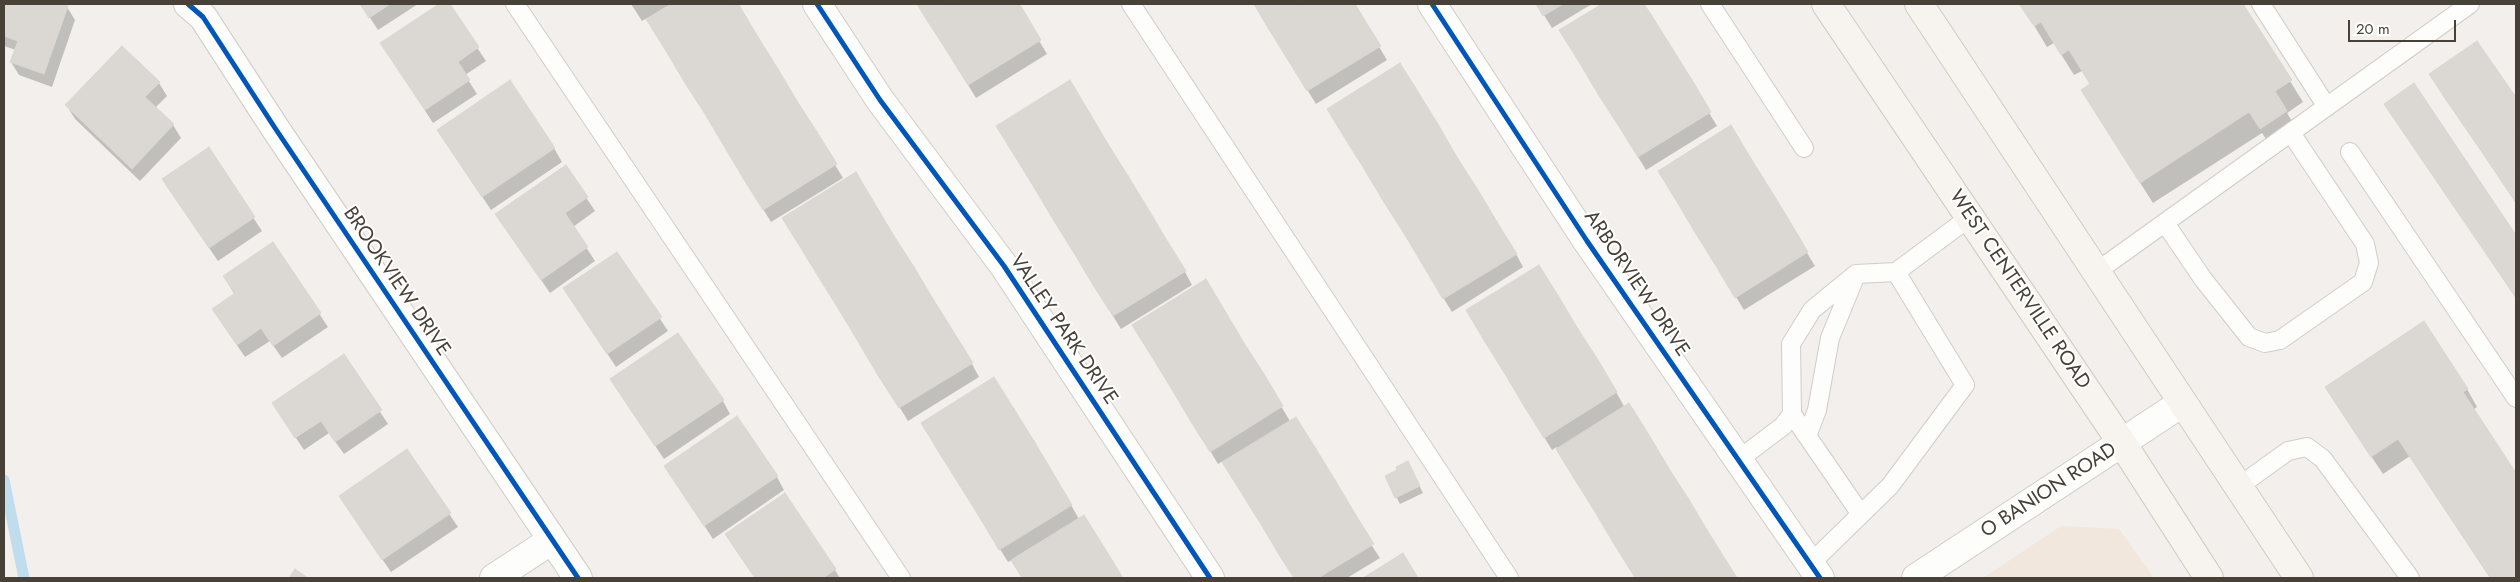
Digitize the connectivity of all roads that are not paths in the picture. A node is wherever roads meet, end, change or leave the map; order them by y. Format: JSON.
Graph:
{"nodes":[{"id":1,"x":188,"y":4,"type":"edge"},
{"id":2,"x":515,"y":4,"type":"edge"},
{"id":3,"x":816,"y":4,"type":"edge"},
{"id":4,"x":1131,"y":4,"type":"edge"},
{"id":5,"x":1432,"y":4,"type":"edge"},
{"id":6,"x":1710,"y":4,"type":"edge"},
{"id":7,"x":1826,"y":4,"type":"edge"},
{"id":8,"x":1919,"y":4,"type":"edge"},
{"id":9,"x":2261,"y":4,"type":"edge"},
{"id":10,"x":2470,"y":4,"type":"edge"},
{"id":11,"x":2327,"y":106,"type":"junction"},
{"id":12,"x":2290,"y":133,"type":"junction"},
{"id":13,"x":1804,"y":148,"type":"dead end"},
{"id":14,"x":2350,"y":152,"type":"dead end"},
{"id":15,"x":1970,"y":218,"type":"junction"},
{"id":16,"x":2165,"y":223,"type":"junction"},
{"id":17,"x":1896,"y":272,"type":"junction"},
{"id":18,"x":2096,"y":272,"type":"junction"},
{"id":19,"x":1856,"y":274,"type":"junction"},
{"id":20,"x":2516,"y":398,"type":"edge"},
{"id":21,"x":2182,"y":403,"type":"junction"},
{"id":22,"x":1792,"y":414,"type":"junction"},
{"id":23,"x":1807,"y":436,"type":"junction"},
{"id":24,"x":2122,"y":443,"type":"junction"},
{"id":25,"x":1738,"y":460,"type":"junction"},
{"id":26,"x":2238,"y":487,"type":"junction"},
{"id":27,"x":1860,"y":513,"type":"junction"},
{"id":28,"x":552,"y":540,"type":"junction"},
{"id":29,"x":1816,"y":571,"type":"edge"},
{"id":30,"x":494,"y":578,"type":"edge"},
{"id":31,"x":578,"y":578,"type":"edge"},
{"id":32,"x":901,"y":578,"type":"edge"},
{"id":33,"x":1210,"y":578,"type":"edge"},
{"id":34,"x":1509,"y":578,"type":"edge"},
{"id":35,"x":1918,"y":578,"type":"edge"},
{"id":36,"x":2209,"y":578,"type":"edge"},
{"id":37,"x":2299,"y":578,"type":"edge"},
{"id":38,"x":2410,"y":578,"type":"edge"}],
"edges":[{"from":1,"to":28,"type":"street","name":"BROOKVIEW DRIVE"},
{"from":2,"to":32,"type":"lane"},
{"from":3,"to":33,"type":"street","name":"VALLEY PARK DRIVE"},
{"from":4,"to":34,"type":"lane"},
{"from":5,"to":25,"type":"street","name":"ARBORVIEW DRIVE"},
{"from":6,"to":13,"type":"lane"},
{"from":7,"to":15,"type":"main road","name":"WEST CENTERVILLE ROAD"},
{"from":8,"to":18,"type":"main road"},
{"from":9,"to":11,"type":"lane"},
{"from":10,"to":11,"type":"lane"},
{"from":11,"to":12,"type":"lane"},
{"from":12,"to":16,"type":"lane"},
{"from":12,"to":16,"type":"lane"},
{"from":14,"to":20,"type":"lane"},
{"from":15,"to":17,"type":"lane"},
{"from":15,"to":24,"type":"main road","name":"WEST CENTERVILLE ROAD"},
{"from":16,"to":18,"type":"lane"},
{"from":17,"to":19,"type":"lane"},
{"from":17,"to":27,"type":"lane"},
{"from":18,"to":21,"type":"main road"},
{"from":19,"to":22,"type":"lane"},
{"from":19,"to":23,"type":"lane"},
{"from":21,"to":24,"type":"street","name":"O BANION ROAD"},
{"from":21,"to":26,"type":"main road"},
{"from":22,"to":23,"type":"lane"},
{"from":22,"to":25,"type":"lane"},
{"from":23,"to":27,"type":"lane"},
{"from":24,"to":35,"type":"street","name":"O BANION ROAD"},
{"from":24,"to":36,"type":"main road","name":"WEST CENTERVILLE ROAD"},
{"from":25,"to":29,"type":"street","name":"ARBORVIEW DRIVE"},
{"from":26,"to":37,"type":"main road"},
{"from":26,"to":38,"type":"lane"},
{"from":27,"to":29,"type":"lane"},
{"from":28,"to":30,"type":"street"},
{"from":28,"to":31,"type":"street","name":"BROOKVIEW DRIVE"}]}
